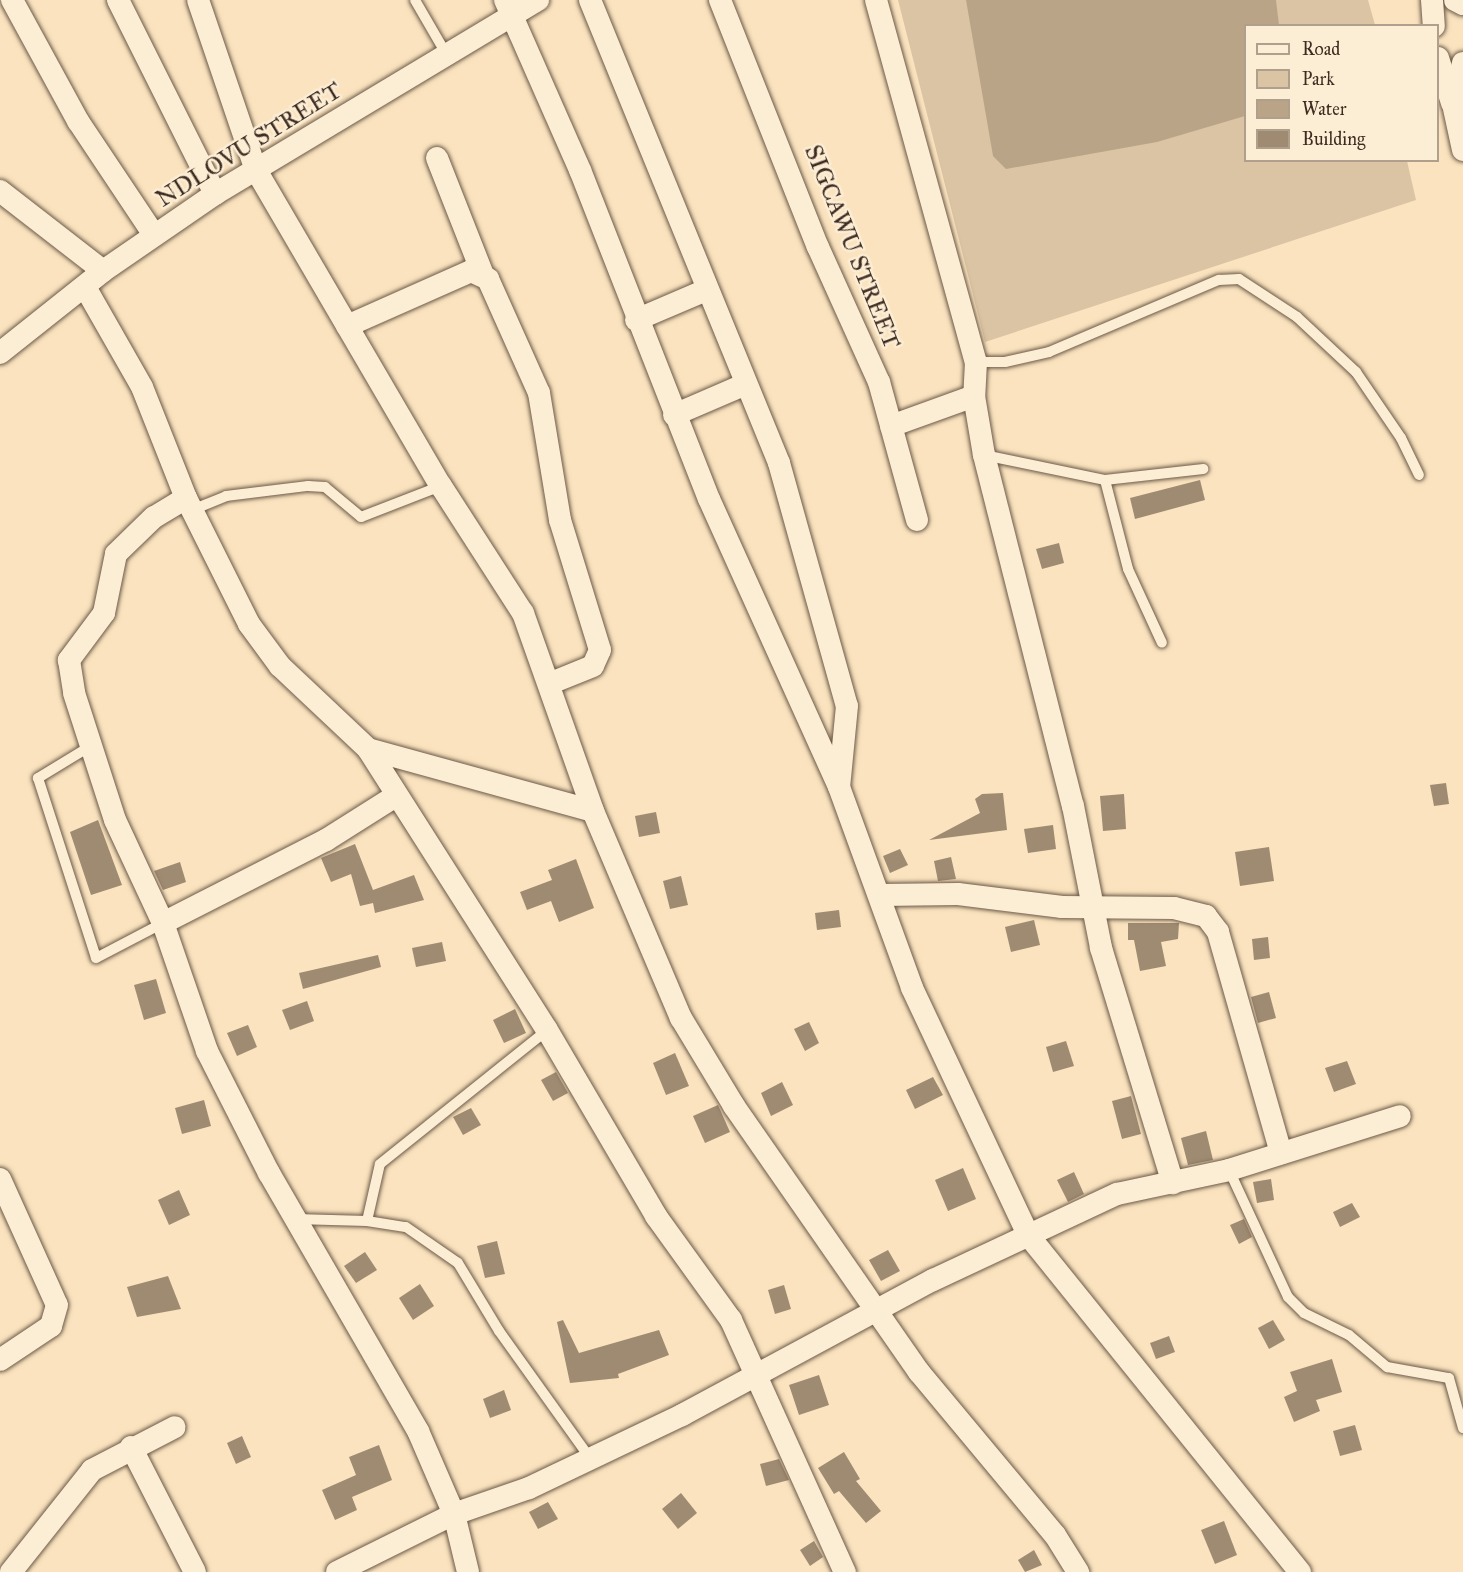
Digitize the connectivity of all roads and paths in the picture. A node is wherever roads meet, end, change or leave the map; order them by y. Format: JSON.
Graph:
{"nodes":[{"id":1,"x":12,"y":0,"type":"edge"},
{"id":2,"x":118,"y":0,"type":"edge"},
{"id":3,"x":198,"y":0,"type":"edge"},
{"id":4,"x":416,"y":0,"type":"edge"},
{"id":5,"x":538,"y":0,"type":"edge"},
{"id":6,"x":590,"y":0,"type":"edge"},
{"id":7,"x":720,"y":0,"type":"edge"},
{"id":8,"x":876,"y":0,"type":"edge"},
{"id":9,"x":1432,"y":0,"type":"edge"},
{"id":10,"x":1455,"y":0,"type":"edge"},
{"id":11,"x":1463,"y":4,"type":"edge"},
{"id":12,"x":509,"y":7,"type":"edge"},
{"id":13,"x":1434,"y":24,"type":"edge"},
{"id":14,"x":448,"y":57,"type":"junction"},
{"id":15,"x":1439,"y":61,"type":"edge"},
{"id":16,"x":1457,"y":84,"type":"edge"},
{"id":17,"x":1463,"y":150,"type":"edge"},
{"id":18,"x":437,"y":158,"type":"dead end"},
{"id":19,"x":256,"y":170,"type":"junction"},
{"id":20,"x":0,"y":191,"type":"edge"},
{"id":21,"x":215,"y":194,"type":"junction"},
{"id":22,"x":154,"y":235,"type":"junction"},
{"id":23,"x":103,"y":271,"type":"junction"},
{"id":24,"x":482,"y":272,"type":"junction"},
{"id":25,"x":85,"y":287,"type":"junction"},
{"id":26,"x":706,"y":290,"type":"junction"},
{"id":27,"x":636,"y":320,"type":"junction"},
{"id":28,"x":347,"y":326,"type":"junction"},
{"id":29,"x":0,"y":353,"type":"edge"},
{"id":30,"x":976,"y":362,"type":"junction"},
{"id":31,"x":746,"y":384,"type":"junction"},
{"id":32,"x":974,"y":396,"type":"junction"},
{"id":33,"x":674,"y":415,"type":"junction"},
{"id":34,"x":891,"y":426,"type":"junction"},
{"id":35,"x":984,"y":455,"type":"junction"},
{"id":36,"x":1203,"y":469,"type":"dead end"},
{"id":37,"x":1419,"y":475,"type":"dead end"},
{"id":38,"x":1105,"y":480,"type":"junction"},
{"id":39,"x":441,"y":486,"type":"junction"},
{"id":40,"x":189,"y":504,"type":"junction"},
{"id":41,"x":917,"y":520,"type":"dead end"},
{"id":42,"x":1162,"y":643,"type":"dead end"},
{"id":43,"x":551,"y":683,"type":"junction"},
{"id":44,"x":88,"y":747,"type":"junction"},
{"id":45,"x":368,"y":749,"type":"junction"},
{"id":46,"x":839,"y":787,"type":"junction"},
{"id":47,"x":394,"y":797,"type":"junction"},
{"id":48,"x":593,"y":811,"type":"junction"},
{"id":49,"x":881,"y":895,"type":"junction"},
{"id":50,"x":1093,"y":908,"type":"junction"},
{"id":51,"x":162,"y":923,"type":"junction"},
{"id":52,"x":547,"y":1030,"type":"junction"},
{"id":53,"x":1400,"y":1116,"type":"dead end"},
{"id":54,"x":1281,"y":1153,"type":"junction"},
{"id":55,"x":1229,"y":1170,"type":"junction"},
{"id":56,"x":1173,"y":1183,"type":"junction"},
{"id":57,"x":2,"y":1190,"type":"edge"},
{"id":58,"x":294,"y":1219,"type":"junction"},
{"id":59,"x":367,"y":1221,"type":"junction"},
{"id":60,"x":1028,"y":1235,"type":"junction"},
{"id":61,"x":879,"y":1312,"type":"junction"},
{"id":62,"x":0,"y":1360,"type":"edge"},
{"id":63,"x":759,"y":1372,"type":"junction"},
{"id":64,"x":175,"y":1427,"type":"dead end"},
{"id":65,"x":1463,"y":1428,"type":"edge"},
{"id":66,"x":131,"y":1447,"type":"junction"},
{"id":67,"x":590,"y":1458,"type":"junction"},
{"id":68,"x":454,"y":1514,"type":"junction"},
{"id":69,"x":10,"y":1572,"type":"edge"},
{"id":70,"x":195,"y":1572,"type":"edge"},
{"id":71,"x":337,"y":1572,"type":"edge"},
{"id":72,"x":468,"y":1572,"type":"edge"},
{"id":73,"x":845,"y":1572,"type":"edge"},
{"id":74,"x":1078,"y":1572,"type":"edge"},
{"id":75,"x":1300,"y":1572,"type":"edge"}],
"edges":[{"from":1,"to":22,"type":"street"},
{"from":2,"to":21,"type":"street"},
{"from":3,"to":19,"type":"street"},
{"from":4,"to":14,"type":"lane"},
{"from":5,"to":12,"type":"street","name":"NDLOVU STREET"},
{"from":6,"to":26,"type":"street"},
{"from":7,"to":34,"type":"street","name":"SIGCAWU STREET"},
{"from":8,"to":30,"type":"street"},
{"from":9,"to":13,"type":"street"},
{"from":10,"to":11,"type":"street"},
{"from":12,"to":14,"type":"street","name":"NDLOVU STREET"},
{"from":12,"to":27,"type":"street"},
{"from":14,"to":19,"type":"street","name":"NDLOVU STREET"},
{"from":15,"to":16,"type":"street"},
{"from":16,"to":17,"type":"street"},
{"from":18,"to":24,"type":"street"},
{"from":19,"to":21,"type":"street","name":"NDLOVU STREET"},
{"from":19,"to":28,"type":"street"},
{"from":20,"to":23,"type":"street"},
{"from":21,"to":22,"type":"street","name":"NDLOVU STREET"},
{"from":22,"to":23,"type":"street","name":"NDLOVU STREET"},
{"from":23,"to":25,"type":"street","name":"NDLOVU STREET"},
{"from":24,"to":28,"type":"street"},
{"from":24,"to":43,"type":"street"},
{"from":25,"to":29,"type":"street","name":"NDLOVU STREET"},
{"from":25,"to":40,"type":"street"},
{"from":26,"to":27,"type":"street"},
{"from":26,"to":31,"type":"street"},
{"from":27,"to":33,"type":"street"},
{"from":28,"to":39,"type":"street"},
{"from":30,"to":32,"type":"street"},
{"from":30,"to":37,"type":"lane"},
{"from":31,"to":33,"type":"street"},
{"from":31,"to":46,"type":"street"},
{"from":32,"to":34,"type":"street"},
{"from":32,"to":35,"type":"street"},
{"from":33,"to":46,"type":"street"},
{"from":34,"to":41,"type":"street","name":"SIGCAWU STREET"},
{"from":35,"to":38,"type":"lane"},
{"from":35,"to":50,"type":"street"},
{"from":36,"to":38,"type":"lane"},
{"from":38,"to":42,"type":"lane"},
{"from":39,"to":40,"type":"lane"},
{"from":39,"to":43,"type":"street"},
{"from":40,"to":44,"type":"street"},
{"from":40,"to":45,"type":"street"},
{"from":43,"to":48,"type":"street"},
{"from":44,"to":51,"type":"street"},
{"from":44,"to":51,"type":"lane"},
{"from":45,"to":47,"type":"street"},
{"from":45,"to":48,"type":"street"},
{"from":46,"to":49,"type":"street"},
{"from":47,"to":51,"type":"street"},
{"from":47,"to":52,"type":"street"},
{"from":48,"to":61,"type":"street"},
{"from":49,"to":50,"type":"street"},
{"from":49,"to":60,"type":"street"},
{"from":50,"to":54,"type":"street"},
{"from":50,"to":56,"type":"street"},
{"from":51,"to":58,"type":"street"},
{"from":52,"to":59,"type":"lane"},
{"from":52,"to":63,"type":"street"},
{"from":53,"to":54,"type":"street"},
{"from":54,"to":55,"type":"street"},
{"from":55,"to":56,"type":"street"},
{"from":55,"to":65,"type":"lane"},
{"from":56,"to":60,"type":"street"},
{"from":57,"to":62,"type":"street"},
{"from":58,"to":59,"type":"lane"},
{"from":58,"to":68,"type":"street"},
{"from":59,"to":67,"type":"lane"},
{"from":60,"to":61,"type":"street"},
{"from":60,"to":75,"type":"street"},
{"from":61,"to":63,"type":"street"},
{"from":61,"to":74,"type":"street"},
{"from":63,"to":67,"type":"street"},
{"from":63,"to":73,"type":"street"},
{"from":64,"to":66,"type":"street"},
{"from":66,"to":69,"type":"street"},
{"from":66,"to":70,"type":"street"},
{"from":67,"to":68,"type":"street"},
{"from":68,"to":71,"type":"street"},
{"from":68,"to":72,"type":"street"}]}
